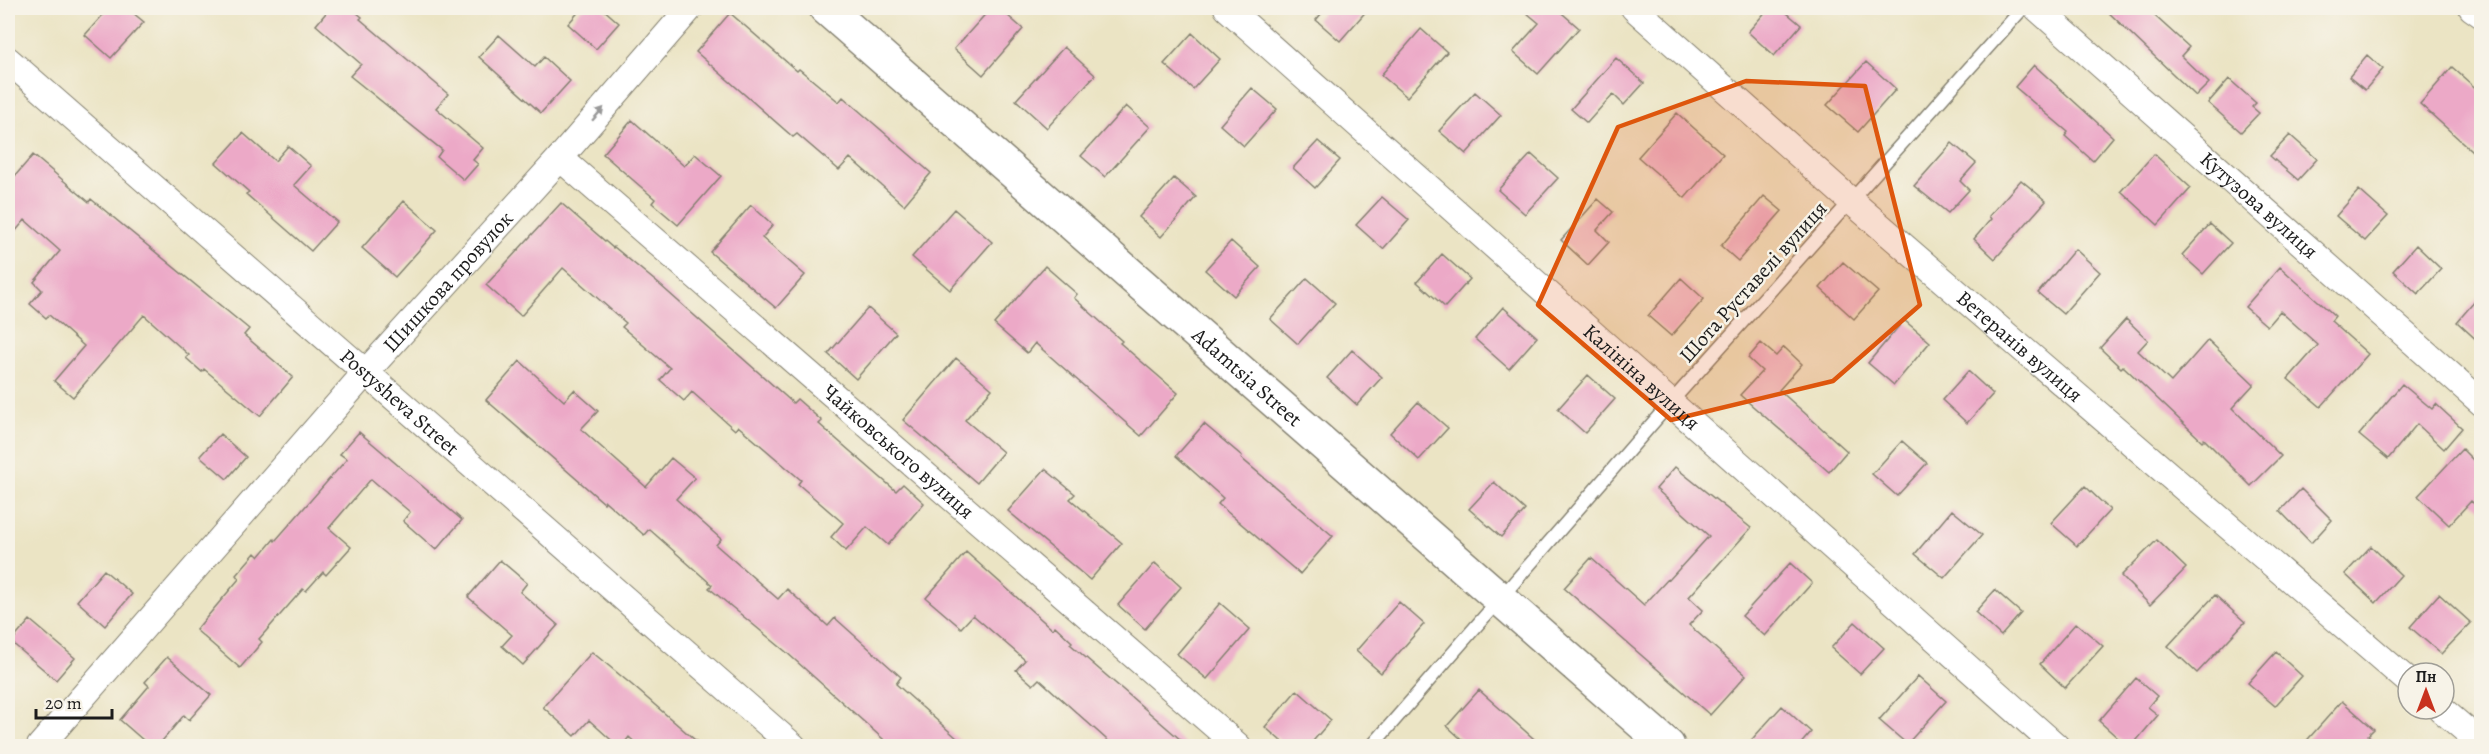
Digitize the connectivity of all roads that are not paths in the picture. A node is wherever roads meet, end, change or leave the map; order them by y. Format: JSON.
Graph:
{"nodes":[{"id":1,"x":690,"y":8,"type":"edge"},
{"id":2,"x":826,"y":8,"type":"edge"},
{"id":3,"x":1227,"y":8,"type":"edge"},
{"id":4,"x":1634,"y":8,"type":"edge"},
{"id":5,"x":2023,"y":8,"type":"edge"},
{"id":6,"x":2037,"y":8,"type":"edge"},
{"id":7,"x":2472,"y":8,"type":"edge"},
{"id":8,"x":2481,"y":15,"type":"edge"},
{"id":9,"x":8,"y":60,"type":"edge"},
{"id":10,"x":560,"y":158,"type":"junction"},
{"id":11,"x":1851,"y":201,"type":"junction"},
{"id":12,"x":366,"y":372,"type":"junction"},
{"id":13,"x":1671,"y":402,"type":"junction"},
{"id":14,"x":2481,"y":403,"type":"edge"},
{"id":15,"x":1501,"y":599,"type":"junction"},
{"id":16,"x":2396,"y":671,"type":"edge"},
{"id":17,"x":2455,"y":721,"type":"edge"},
{"id":18,"x":2481,"y":744,"type":"edge"},
{"id":19,"x":40,"y":747,"type":"edge"},
{"id":20,"x":793,"y":747,"type":"edge"},
{"id":21,"x":1238,"y":747,"type":"edge"},
{"id":22,"x":1372,"y":747,"type":"edge"},
{"id":23,"x":1668,"y":747,"type":"edge"},
{"id":24,"x":2056,"y":747,"type":"edge"}],
"edges":[{"from":10,"to":1,"type":"street","name":"Шишкова провулок","one_way":true},
{"from":2,"to":15,"type":"street","name":"Adamtsia Street"},
{"from":3,"to":13,"type":"street","name":"Калініна вулиця"},
{"from":4,"to":11,"type":"street","name":"Ветеранів вулиця"},
{"from":5,"to":11,"type":"lane","name":"Шота Руставелі вулиця"},
{"from":6,"to":14,"type":"street","name":"Кутузова вулиця"},
{"from":7,"to":8,"type":"street"},
{"from":9,"to":12,"type":"street","name":"Postysheva Street"},
{"from":10,"to":12,"type":"street","name":"Шишкова провулок"},
{"from":10,"to":21,"type":"street","name":"Чайковського вулиця"},
{"from":11,"to":13,"type":"lane","name":"Шота Руставелі вулиця"},
{"from":11,"to":16,"type":"street","name":"Ветеранів вулиця"},
{"from":12,"to":19,"type":"street","name":"Шишкова провулок"},
{"from":12,"to":20,"type":"street","name":"Postysheva Street"},
{"from":13,"to":15,"type":"lane","name":"Шота Руставелі вулиця"},
{"from":13,"to":24,"type":"street","name":"Калініна вулиця"},
{"from":15,"to":22,"type":"lane","name":"Шота Руставелі вулиця"},
{"from":15,"to":23,"type":"street","name":"Adamtsia Street"},
{"from":17,"to":18,"type":"street"}]}
